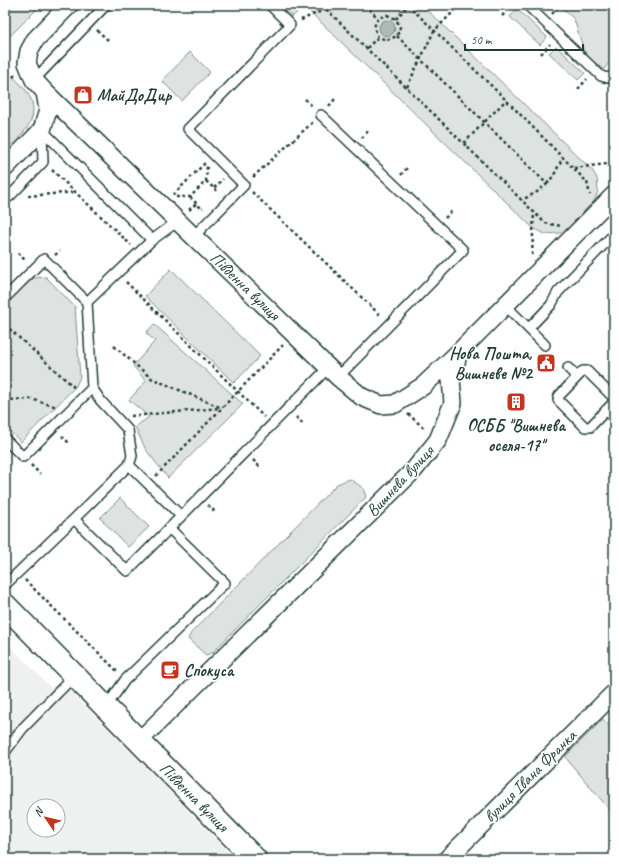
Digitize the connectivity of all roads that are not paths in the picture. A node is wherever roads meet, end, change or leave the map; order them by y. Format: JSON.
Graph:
{"nodes":[{"id":1,"x":70,"y":5,"type":"edge"},
{"id":2,"x":106,"y":5,"type":"edge"},
{"id":3,"x":270,"y":5,"type":"edge"},
{"id":4,"x":527,"y":5,"type":"edge"},
{"id":5,"x":614,"y":76,"type":"edge"},
{"id":6,"x":34,"y":80,"type":"junction"},
{"id":7,"x":45,"y":92,"type":"junction"},
{"id":8,"x":321,"y":115,"type":"road end"},
{"id":9,"x":42,"y":130,"type":"junction"},
{"id":10,"x":5,"y":168,"type":"edge"},
{"id":11,"x":614,"y":195,"type":"edge"},
{"id":12,"x":9,"y":197,"type":"road end"},
{"id":13,"x":178,"y":221,"type":"junction"},
{"id":14,"x":614,"y":234,"type":"edge"},
{"id":15,"x":194,"y":236,"type":"junction"},
{"id":16,"x":152,"y":240,"type":"junction"},
{"id":17,"x":5,"y":298,"type":"edge"},
{"id":18,"x":87,"y":302,"type":"junction"},
{"id":19,"x":506,"y":305,"type":"junction"},
{"id":20,"x":529,"y":328,"type":"junction"},
{"id":21,"x":545,"y":345,"type":"dead end"},
{"id":22,"x":459,"y":352,"type":"junction"},
{"id":23,"x":568,"y":368,"type":"dead end"},
{"id":24,"x":333,"y":372,"type":"junction"},
{"id":25,"x":577,"y":377,"type":"junction"},
{"id":26,"x":92,"y":388,"type":"junction"},
{"id":27,"x":606,"y":410,"type":"junction"},
{"id":28,"x":614,"y":418,"type":"edge"},
{"id":29,"x":5,"y":439,"type":"edge"},
{"id":30,"x":129,"y":465,"type":"junction"},
{"id":31,"x":182,"y":516,"type":"junction"},
{"id":32,"x":74,"y":519,"type":"junction"},
{"id":33,"x":169,"y":528,"type":"junction"},
{"id":34,"x":5,"y":585,"type":"edge"},
{"id":35,"x":5,"y":605,"type":"edge"},
{"id":36,"x":75,"y":675,"type":"junction"},
{"id":37,"x":614,"y":693,"type":"edge"},
{"id":38,"x":106,"y":707,"type":"junction"},
{"id":39,"x":136,"y":738,"type":"junction"},
{"id":40,"x":5,"y":752,"type":"edge"},
{"id":41,"x":255,"y":859,"type":"edge"},
{"id":42,"x":447,"y":859,"type":"edge"}],
"edges":[{"from":1,"to":6,"type":"street"},
{"from":2,"to":6,"type":"lane"},
{"from":3,"to":15,"type":"lane"},
{"from":4,"to":5,"type":"lane"},
{"from":6,"to":7,"type":"street","name":"Південна вулиця"},
{"from":7,"to":9,"type":"street"},
{"from":7,"to":13,"type":"street","name":"Південна вулиця"},
{"from":8,"to":24,"type":"lane"},
{"from":9,"to":10,"type":"street"},
{"from":9,"to":12,"type":"lane"},
{"from":9,"to":16,"type":"lane"},
{"from":11,"to":19,"type":"street","name":"Вишнева вулиця"},
{"from":13,"to":15,"type":"street","name":"Південна вулиця"},
{"from":13,"to":16,"type":"lane"},
{"from":14,"to":20,"type":"lane"},
{"from":15,"to":24,"type":"street","name":"Південна вулиця"},
{"from":16,"to":18,"type":"lane"},
{"from":17,"to":18,"type":"lane"},
{"from":18,"to":26,"type":"lane"},
{"from":19,"to":20,"type":"lane"},
{"from":19,"to":22,"type":"street","name":"Вишнева вулиця"},
{"from":20,"to":21,"type":"lane"},
{"from":22,"to":24,"type":"street","name":"Південна вулиця"},
{"from":22,"to":39,"type":"street","name":"Вишнева вулиця"},
{"from":23,"to":25,"type":"lane"},
{"from":24,"to":31,"type":"lane"},
{"from":25,"to":27,"type":"lane"},
{"from":25,"to":27,"type":"lane"},
{"from":26,"to":29,"type":"lane"},
{"from":26,"to":30,"type":"lane"},
{"from":27,"to":28,"type":"lane"},
{"from":30,"to":31,"type":"lane"},
{"from":30,"to":32,"type":"lane"},
{"from":31,"to":33,"type":"lane"},
{"from":32,"to":33,"type":"lane"},
{"from":32,"to":34,"type":"lane"},
{"from":33,"to":38,"type":"lane"},
{"from":35,"to":36,"type":"street","name":"Південна вулиця"},
{"from":36,"to":38,"type":"street","name":"Південна вулиця"},
{"from":36,"to":40,"type":"lane"},
{"from":37,"to":42,"type":"street","name":"вулиця Івана Франка"},
{"from":38,"to":39,"type":"street","name":"Південна вулиця"},
{"from":39,"to":41,"type":"street","name":"Південна вулиця"}]}
